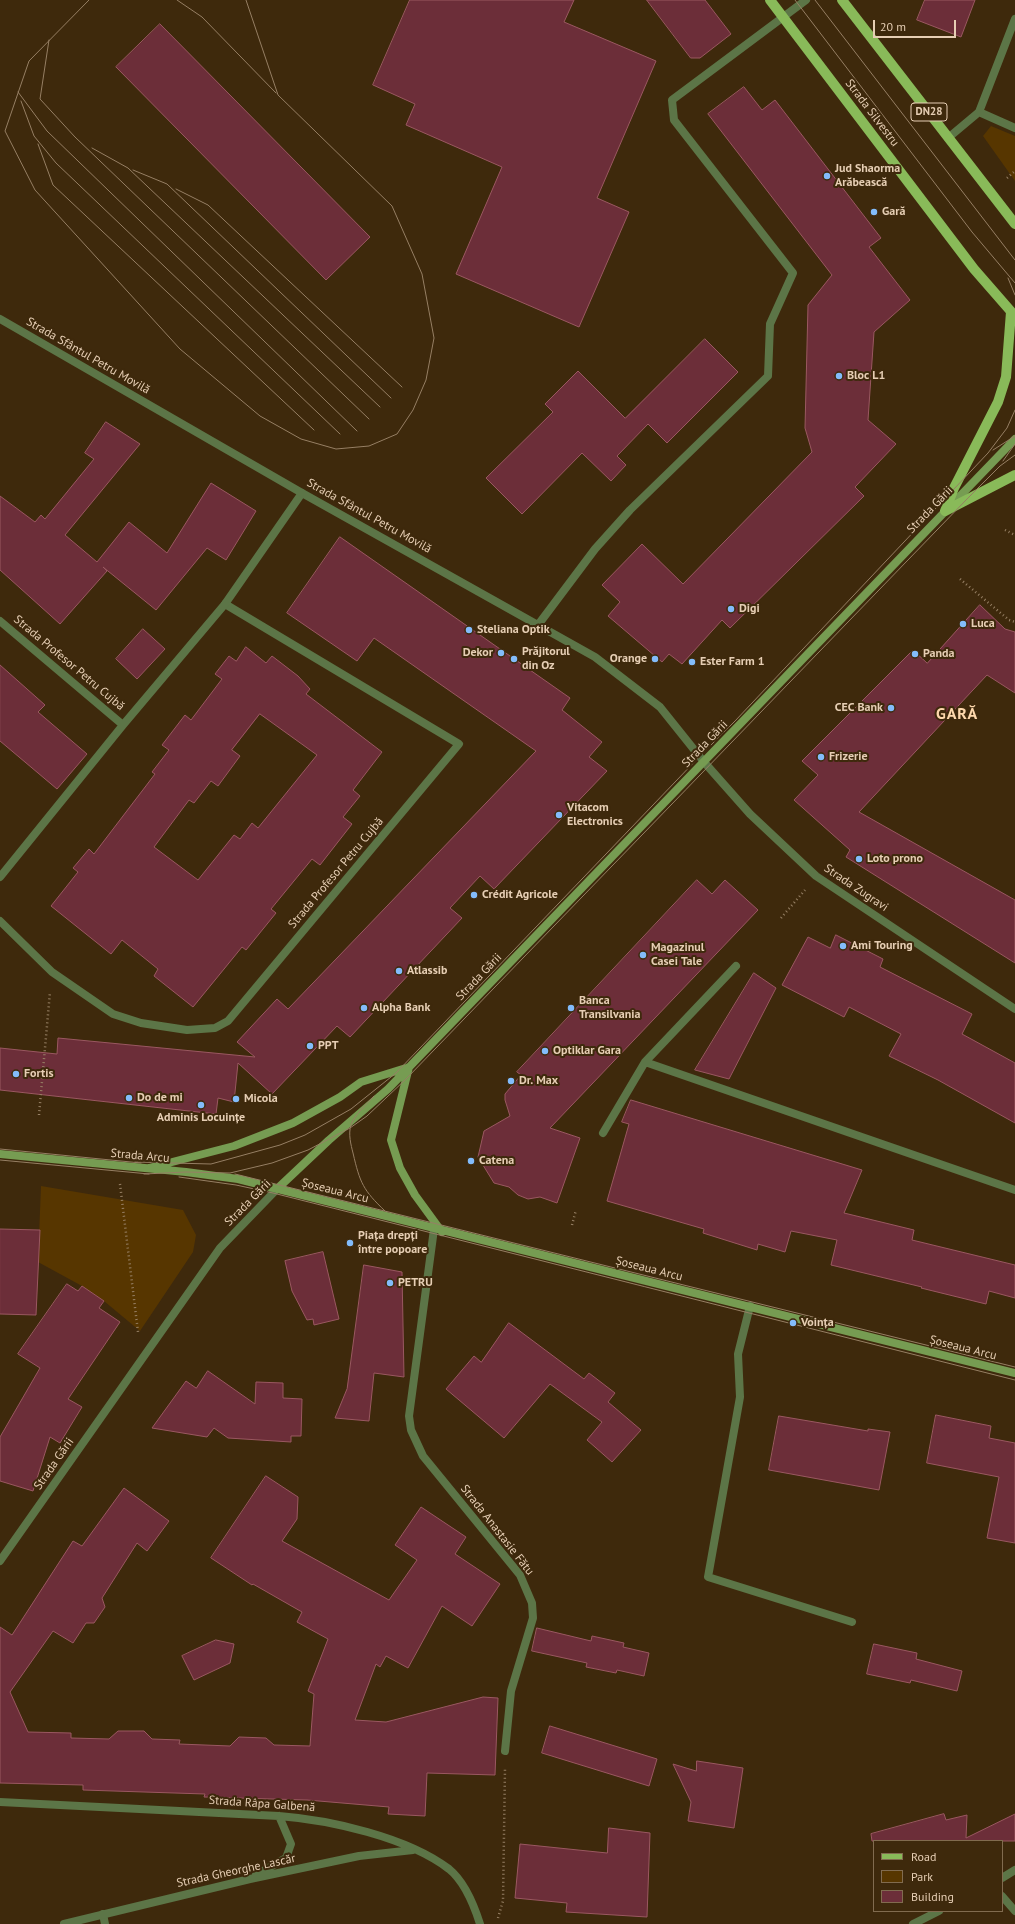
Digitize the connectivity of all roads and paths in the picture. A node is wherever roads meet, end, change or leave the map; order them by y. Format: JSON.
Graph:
{"nodes":[{"id":1,"x":770,"y":0,"type":"edge"},
{"id":2,"x":806,"y":0,"type":"edge"},
{"id":3,"x":842,"y":0,"type":"edge"},
{"id":4,"x":783,"y":18,"type":"junction"},
{"id":5,"x":1015,"y":19,"type":"edge"},
{"id":6,"x":980,"y":112,"type":"junction"},
{"id":7,"x":1015,"y":128,"type":"edge"},
{"id":8,"x":948,"y":138,"type":"junction"},
{"id":9,"x":1015,"y":170,"type":"edge"},
{"id":10,"x":1007,"y":178,"type":"dead end"},
{"id":11,"x":1015,"y":224,"type":"edge"},
{"id":12,"x":1013,"y":314,"type":"edge"},
{"id":13,"x":0,"y":319,"type":"edge"},
{"id":14,"x":1015,"y":439,"type":"edge"},
{"id":15,"x":1015,"y":476,"type":"edge"},
{"id":16,"x":302,"y":493,"type":"junction"},
{"id":17,"x":945,"y":511,"type":"junction"},
{"id":18,"x":1005,"y":530,"type":"dead end"},
{"id":19,"x":1015,"y":535,"type":"edge"},
{"id":20,"x":960,"y":579,"type":"dead end"},
{"id":21,"x":225,"y":604,"type":"junction"},
{"id":22,"x":0,"y":621,"type":"edge"},
{"id":23,"x":1015,"y":622,"type":"edge"},
{"id":24,"x":538,"y":625,"type":"junction"},
{"id":25,"x":123,"y":725,"type":"junction"},
{"id":26,"x":704,"y":762,"type":"junction"},
{"id":27,"x":816,"y":876,"type":"junction"},
{"id":28,"x":0,"y":877,"type":"edge"},
{"id":29,"x":781,"y":918,"type":"dead end"},
{"id":30,"x":0,"y":920,"type":"edge"},
{"id":31,"x":736,"y":966,"type":"dead end"},
{"id":32,"x":52,"y":972,"type":"junction"},
{"id":33,"x":1015,"y":1009,"type":"edge"},
{"id":34,"x":645,"y":1062,"type":"junction"},
{"id":35,"x":409,"y":1067,"type":"junction"},
{"id":36,"x":39,"y":1115,"type":"dead end"},
{"id":37,"x":603,"y":1133,"type":"dead end"},
{"id":38,"x":0,"y":1154,"type":"edge"},
{"id":39,"x":118,"y":1166,"type":"junction"},
{"id":40,"x":144,"y":1169,"type":"junction"},
{"id":41,"x":277,"y":1189,"type":"junction"},
{"id":42,"x":1015,"y":1190,"type":"edge"},
{"id":43,"x":576,"y":1210,"type":"dead end"},
{"id":44,"x":572,"y":1226,"type":"dead end"},
{"id":45,"x":438,"y":1230,"type":"junction"},
{"id":46,"x":750,"y":1306,"type":"junction"},
{"id":47,"x":141,"y":1362,"type":"junction"},
{"id":48,"x":1015,"y":1374,"type":"edge"},
{"id":49,"x":0,"y":1561,"type":"edge"},
{"id":50,"x":852,"y":1622,"type":"dead end"},
{"id":51,"x":505,"y":1751,"type":"joint"},
{"id":52,"x":0,"y":1802,"type":"edge"},
{"id":53,"x":279,"y":1816,"type":"junction"},
{"id":54,"x":414,"y":1850,"type":"junction"},
{"id":55,"x":1015,"y":1870,"type":"edge"},
{"id":56,"x":1003,"y":1877,"type":"edge"},
{"id":57,"x":250,"y":1879,"type":"junction"},
{"id":58,"x":1003,"y":1897,"type":"edge"},
{"id":59,"x":1015,"y":1911,"type":"edge"},
{"id":60,"x":937,"y":1912,"type":"edge"},
{"id":61,"x":103,"y":1914,"type":"junction"},
{"id":62,"x":64,"y":1924,"type":"edge"},
{"id":63,"x":105,"y":1924,"type":"edge"},
{"id":64,"x":480,"y":1924,"type":"edge"},
{"id":65,"x":494,"y":1924,"type":"edge"},
{"id":66,"x":913,"y":1924,"type":"edge"}],
"edges":[{"from":1,"to":4,"type":"main road","name":"Strada Silvestru"},
{"from":2,"to":4,"type":"street"},
{"from":3,"to":8,"type":"main road","number":"DN28"},
{"from":4,"to":12,"type":"main road","name":"Strada Silvestru"},
{"from":4,"to":24,"type":"street"},
{"from":5,"to":6,"type":"street"},
{"from":6,"to":7,"type":"street"},
{"from":6,"to":8,"type":"street"},
{"from":8,"to":11,"type":"main road","number":"DN28"},
{"from":9,"to":10,"type":"path"},
{"from":12,"to":17,"type":"main road"},
{"from":13,"to":16,"type":"street","name":"Strada Sfântul Petru Movilă"},
{"from":14,"to":17,"type":"main road","name":"Strada Gării"},
{"from":15,"to":17,"type":"main road"},
{"from":16,"to":21,"type":"street","name":"Strada Profesor Petru Cujbă"},
{"from":16,"to":24,"type":"street","name":"Strada Sfântul Petru Movilă"},
{"from":17,"to":26,"type":"main road","name":"Strada Gării"},
{"from":18,"to":19,"type":"path"},
{"from":20,"to":23,"type":"path"},
{"from":21,"to":25,"type":"street","name":"Strada Profesor Petru Cujbă"},
{"from":21,"to":32,"type":"street","name":"Strada Profesor Petru Cujbă"},
{"from":22,"to":25,"type":"street","name":"Strada Profesor Petru Cujbă"},
{"from":24,"to":26,"type":"street","name":"Strada Sfântul Petru Movilă"},
{"from":25,"to":28,"type":"street","name":"Strada Profesor Petru Cujbă"},
{"from":26,"to":27,"type":"street","name":"Strada Zugravi"},
{"from":26,"to":35,"type":"main road","name":"Strada Gării"},
{"from":27,"to":29,"type":"path"},
{"from":27,"to":33,"type":"street","name":"Strada Zugravi"},
{"from":30,"to":32,"type":"street","name":"Strada Profesor Petru Cujbă"},
{"from":31,"to":34,"type":"street"},
{"from":32,"to":36,"type":"path"},
{"from":34,"to":37,"type":"street"},
{"from":34,"to":42,"type":"street"},
{"from":35,"to":40,"type":"main road"},
{"from":35,"to":41,"type":"main road","name":"Strada Gării"},
{"from":35,"to":45,"type":"main road"},
{"from":38,"to":39,"type":"main road","name":"Strada Arcu"},
{"from":39,"to":40,"type":"main road","name":"Strada Arcu"},
{"from":39,"to":47,"type":"path"},
{"from":40,"to":41,"type":"main road","name":"Strada Arcu"},
{"from":41,"to":45,"type":"main road","name":"Șoseaua Arcu"},
{"from":41,"to":47,"type":"street","name":"Strada Gării"},
{"from":43,"to":44,"type":"path"},
{"from":45,"to":46,"type":"main road","name":"Șoseaua Arcu"},
{"from":45,"to":51,"type":"street","name":"Strada Anastasie Fătu"},
{"from":46,"to":48,"type":"main road","name":"Șoseaua Arcu"},
{"from":46,"to":50,"type":"street"},
{"from":47,"to":49,"type":"street","name":"Strada Gării"},
{"from":51,"to":65,"type":"path"},
{"from":52,"to":53,"type":"street","name":"Strada Râpa Galbenă"},
{"from":53,"to":54,"type":"street","name":"Strada Râpa Galbenă"},
{"from":53,"to":57,"type":"street"},
{"from":54,"to":57,"type":"street","name":"Strada Gheorghe Lascăr"},
{"from":54,"to":64,"type":"street","name":"Strada Râpa Galbenă"},
{"from":55,"to":56,"type":"street"},
{"from":57,"to":61,"type":"street","name":"Strada Gheorghe Lascăr"},
{"from":58,"to":59,"type":"street"},
{"from":60,"to":66,"type":"street"},
{"from":61,"to":62,"type":"street","name":"Strada Gheorghe Lascăr"},
{"from":61,"to":63,"type":"street"}]}
